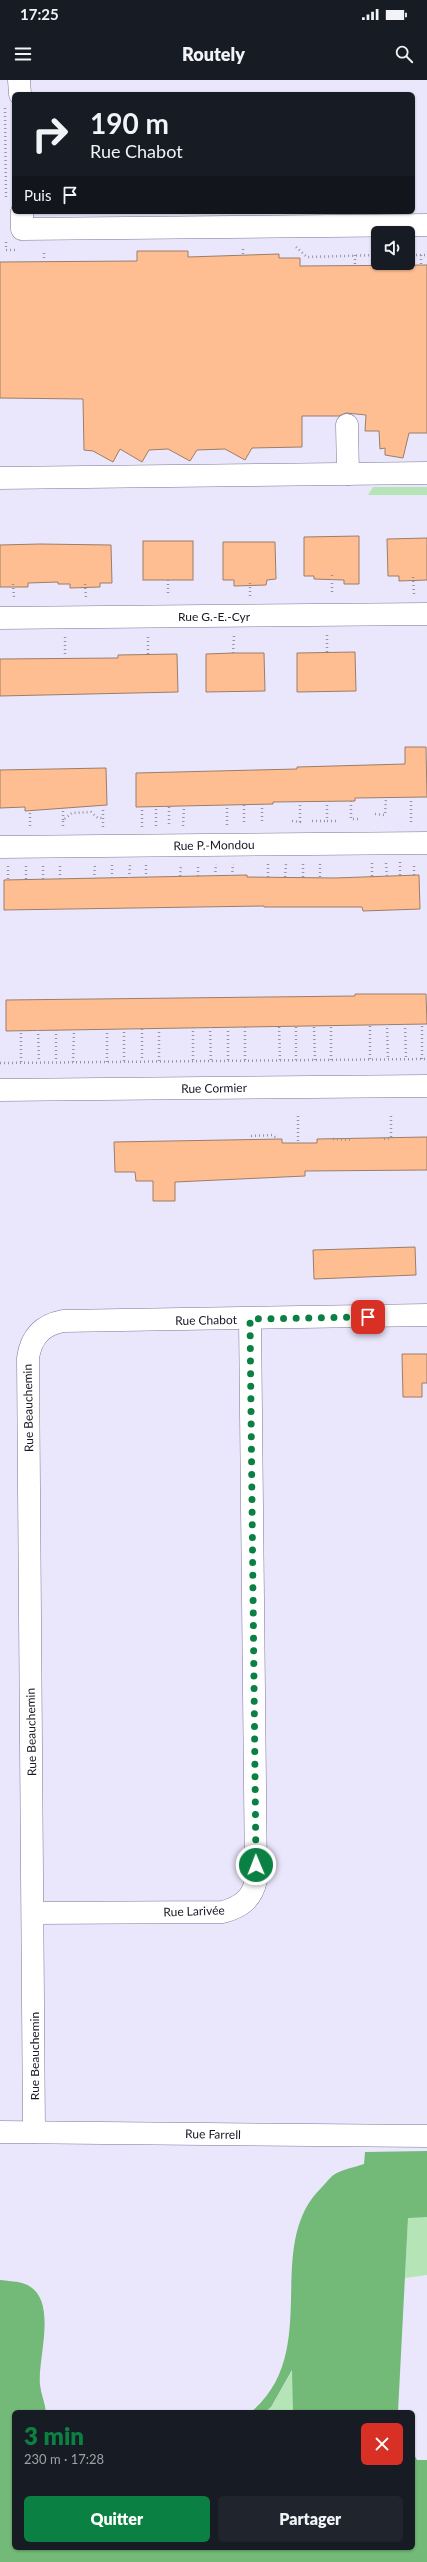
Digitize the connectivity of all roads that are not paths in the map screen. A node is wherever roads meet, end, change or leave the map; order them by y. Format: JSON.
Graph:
{"nodes":[{"id":1,"x":19,"y":80,"type":"edge"},
{"id":2,"x":20,"y":92,"type":"edge"},
{"id":3,"x":22,"y":214,"type":"edge"},
{"id":4,"x":427,"y":225,"type":"edge"},
{"id":5,"x":346,"y":425,"type":"dead end"},
{"id":6,"x":427,"y":473,"type":"edge"},
{"id":7,"x":348,"y":474,"type":"junction"},
{"id":8,"x":0,"y":478,"type":"edge"},
{"id":9,"x":427,"y":614,"type":"edge"},
{"id":10,"x":0,"y":618,"type":"edge"},
{"id":11,"x":427,"y":843,"type":"edge"},
{"id":12,"x":0,"y":847,"type":"edge"},
{"id":13,"x":427,"y":1086,"type":"edge"},
{"id":14,"x":0,"y":1090,"type":"edge"},
{"id":15,"x":427,"y":1315,"type":"edge"},
{"id":16,"x":250,"y":1319,"type":"junction"},
{"id":17,"x":37,"y":1333,"type":"joint"},
{"id":18,"x":33,"y":1913,"type":"junction"},
{"id":19,"x":0,"y":2132,"type":"edge"},
{"id":20,"x":34,"y":2132,"type":"junction"},
{"id":21,"x":427,"y":2136,"type":"edge"}],
"edges":[{"from":1,"to":2,"type":"street"},
{"from":3,"to":4,"type":"street"},
{"from":5,"to":7,"type":"street"},
{"from":6,"to":7,"type":"street"},
{"from":7,"to":8,"type":"street"},
{"from":9,"to":10,"type":"street","name":"Rue G.-E.-Cyr"},
{"from":11,"to":12,"type":"street","name":"Rue P.-Mondou"},
{"from":13,"to":14,"type":"street","name":"Rue Cormier"},
{"from":15,"to":16,"type":"street","name":"Rue Chabot"},
{"from":16,"to":17,"type":"street","name":"Rue Chabot"},
{"from":16,"to":18,"type":"street","name":"Rue Larivée"},
{"from":17,"to":18,"type":"street","name":"Rue Beauchemin"},
{"from":18,"to":20,"type":"street","name":"Rue Beauchemin"},
{"from":19,"to":20,"type":"street","name":"Rue Farrell"},
{"from":20,"to":21,"type":"street","name":"Rue Farrell"}]}
